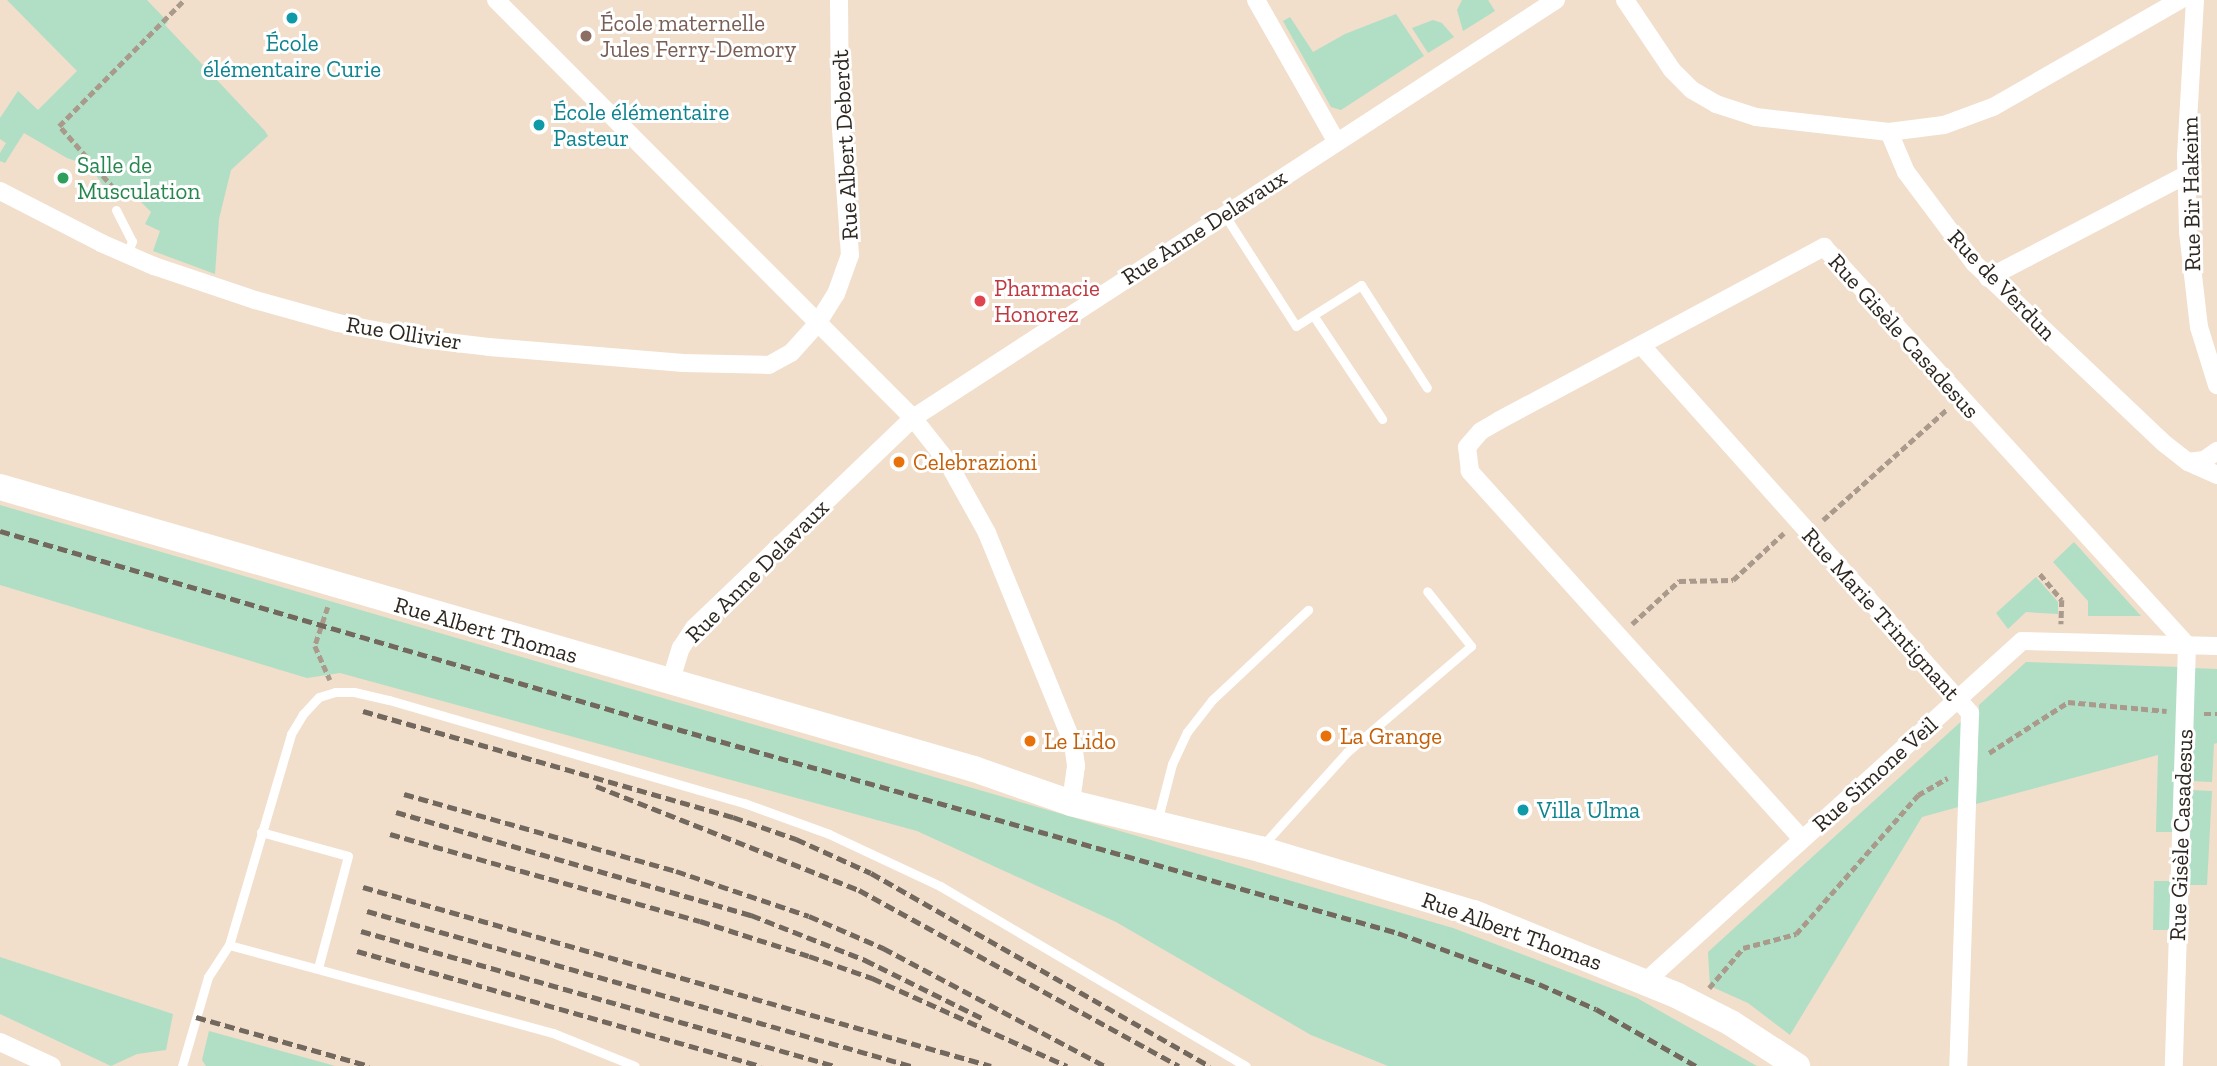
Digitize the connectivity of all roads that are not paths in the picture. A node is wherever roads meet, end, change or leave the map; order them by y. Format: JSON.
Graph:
{"nodes":[{"id":1,"x":496,"y":0,"type":"edge"},
{"id":2,"x":839,"y":0,"type":"edge"},
{"id":3,"x":1256,"y":0,"type":"edge"},
{"id":4,"x":1556,"y":0,"type":"edge"},
{"id":5,"x":1625,"y":0,"type":"edge"},
{"id":6,"x":2180,"y":0,"type":"edge"},
{"id":7,"x":2195,"y":0,"type":"edge"},
{"id":8,"x":1889,"y":132,"type":"junction"},
{"id":9,"x":1336,"y":141,"type":"junction"},
{"id":10,"x":2186,"y":175,"type":"junction"},
{"id":11,"x":0,"y":191,"type":"edge"},
{"id":12,"x":116,"y":210,"type":"road end"},
{"id":13,"x":1224,"y":214,"type":"junction"},
{"id":14,"x":127,"y":255,"type":"junction"},
{"id":15,"x":1988,"y":278,"type":"junction"},
{"id":16,"x":1313,"y":315,"type":"junction"},
{"id":17,"x":817,"y":324,"type":"junction"},
{"id":18,"x":1641,"y":345,"type":"junction"},
{"id":19,"x":2217,"y":385,"type":"edge"},
{"id":20,"x":1427,"y":388,"type":"dead end"},
{"id":21,"x":914,"y":418,"type":"junction"},
{"id":22,"x":1382,"y":419,"type":"dead end"},
{"id":23,"x":2217,"y":451,"type":"edge"},
{"id":24,"x":2188,"y":462,"type":"junction"},
{"id":25,"x":2217,"y":475,"type":"edge"},
{"id":26,"x":0,"y":487,"type":"edge"},
{"id":27,"x":1427,"y":591,"type":"dead end"},
{"id":28,"x":1308,"y":610,"type":"dead end"},
{"id":29,"x":2187,"y":646,"type":"junction"},
{"id":30,"x":2217,"y":646,"type":"edge"},
{"id":31,"x":670,"y":683,"type":"junction"},
{"id":32,"x":1958,"y":700,"type":"junction"},
{"id":33,"x":1073,"y":794,"type":"junction"},
{"id":34,"x":1158,"y":821,"type":"junction"},
{"id":35,"x":261,"y":832,"type":"junction"},
{"id":36,"x":1802,"y":839,"type":"junction"},
{"id":37,"x":1260,"y":849,"type":"junction"},
{"id":38,"x":229,"y":945,"type":"junction"},
{"id":39,"x":318,"y":968,"type":"junction"},
{"id":40,"x":1645,"y":982,"type":"junction"},
{"id":41,"x":0,"y":1042,"type":"edge"},
{"id":42,"x":52,"y":1066,"type":"edge"},
{"id":43,"x":182,"y":1066,"type":"edge"},
{"id":44,"x":635,"y":1066,"type":"edge"},
{"id":45,"x":1246,"y":1066,"type":"edge"},
{"id":46,"x":1797,"y":1066,"type":"edge"},
{"id":47,"x":1958,"y":1066,"type":"edge"},
{"id":48,"x":2174,"y":1066,"type":"edge"}],
"edges":[{"from":1,"to":17,"type":"street"},
{"from":2,"to":17,"type":"street","name":"Rue Albert Deberdt"},
{"from":3,"to":9,"type":"street"},
{"from":4,"to":9,"type":"street","name":"Rue Anne Delavaux"},
{"from":5,"to":8,"type":"street"},
{"from":6,"to":8,"type":"street"},
{"from":7,"to":10,"type":"street","name":"Rue Bir Hakeim"},
{"from":8,"to":15,"type":"street","name":"Rue de Verdun"},
{"from":9,"to":13,"type":"street","name":"Rue Anne Delavaux"},
{"from":10,"to":15,"type":"street"},
{"from":10,"to":19,"type":"street","name":"Rue Bir Hakeim"},
{"from":11,"to":14,"type":"street","name":"Rue Ollivier"},
{"from":12,"to":14,"type":"lane"},
{"from":13,"to":16,"type":"lane"},
{"from":13,"to":21,"type":"street","name":"Rue Anne Delavaux"},
{"from":14,"to":17,"type":"street","name":"Rue Ollivier"},
{"from":15,"to":24,"type":"street","name":"Rue de Verdun"},
{"from":16,"to":20,"type":"lane"},
{"from":16,"to":22,"type":"lane"},
{"from":17,"to":21,"type":"street"},
{"from":18,"to":29,"type":"street","name":"Rue Gisèle Casadesus"},
{"from":18,"to":32,"type":"street","name":"Rue Marie Trintignant"},
{"from":18,"to":36,"type":"street","name":"Rue Gisèle Casadesus"},
{"from":21,"to":31,"type":"street","name":"Rue Anne Delavaux"},
{"from":21,"to":33,"type":"street"},
{"from":23,"to":24,"type":"street"},
{"from":24,"to":25,"type":"street","name":"Rue de Verdun"},
{"from":26,"to":31,"type":"street","name":"Rue Albert Thomas"},
{"from":27,"to":37,"type":"lane"},
{"from":28,"to":34,"type":"lane"},
{"from":29,"to":30,"type":"street","name":"Rue Simone Veil"},
{"from":29,"to":32,"type":"street","name":"Rue Simone Veil"},
{"from":29,"to":48,"type":"street","name":"Rue Gisèle Casadesus"},
{"from":31,"to":33,"type":"street","name":"Rue Albert Thomas"},
{"from":32,"to":36,"type":"street","name":"Rue Simone Veil"},
{"from":32,"to":47,"type":"street","name":"Rue Marie Trintignant"},
{"from":33,"to":34,"type":"street","name":"Rue Albert Thomas"},
{"from":34,"to":37,"type":"street","name":"Rue Albert Thomas"},
{"from":35,"to":38,"type":"lane"},
{"from":35,"to":39,"type":"lane"},
{"from":35,"to":45,"type":"lane"},
{"from":36,"to":40,"type":"street","name":"Rue Simone Veil"},
{"from":37,"to":40,"type":"street","name":"Rue Albert Thomas"},
{"from":38,"to":39,"type":"lane"},
{"from":38,"to":43,"type":"lane"},
{"from":39,"to":44,"type":"lane"},
{"from":40,"to":46,"type":"street","name":"Rue Albert Thomas"},
{"from":41,"to":42,"type":"street"}]}
